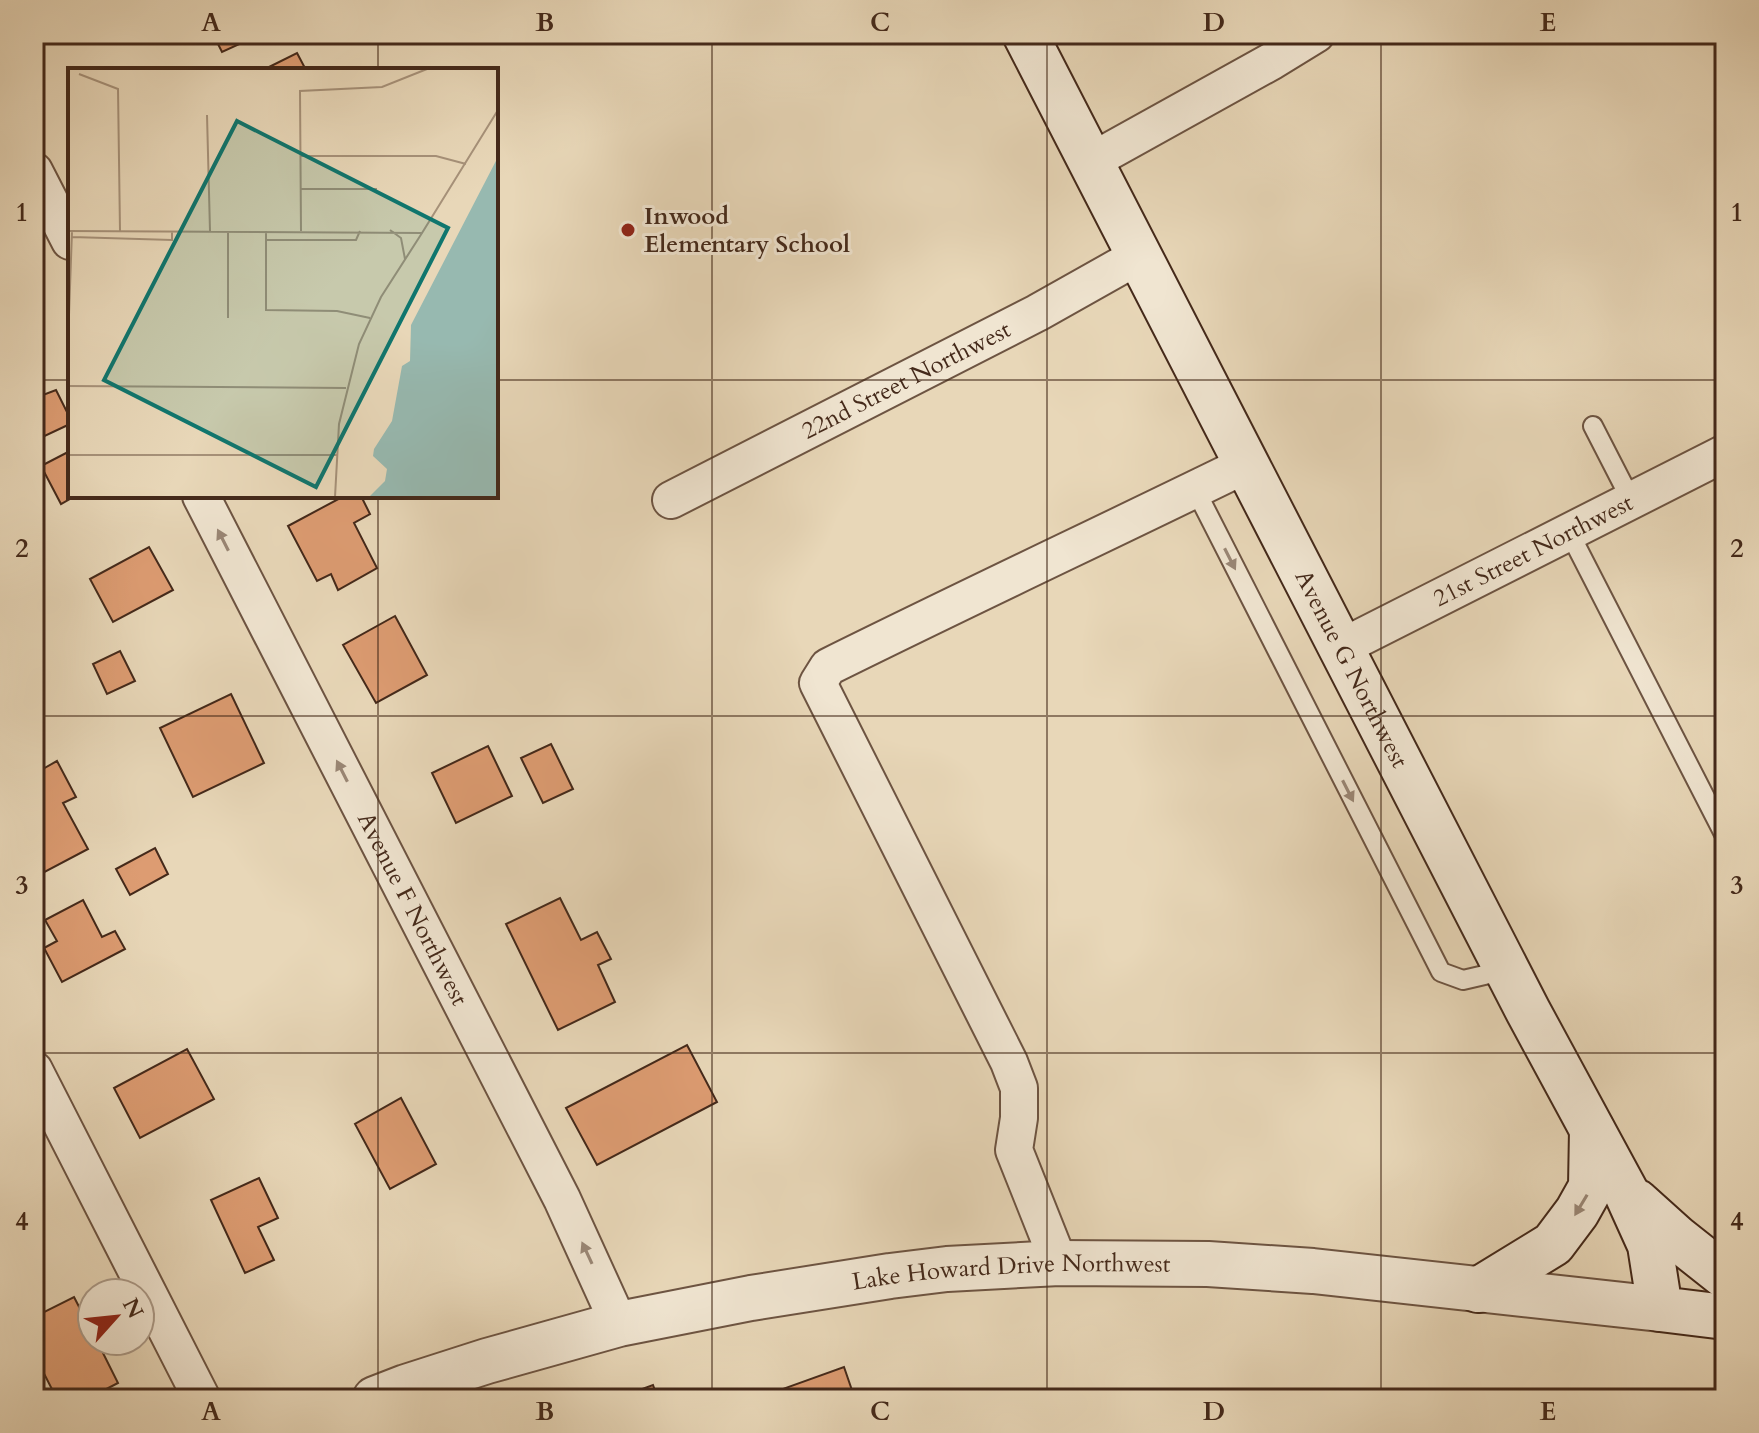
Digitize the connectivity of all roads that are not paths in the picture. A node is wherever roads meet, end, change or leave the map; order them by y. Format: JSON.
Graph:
{"nodes":[{"id":1,"x":1025,"y":34,"type":"edge"},
{"id":2,"x":1316,"y":34,"type":"edge"},
{"id":3,"x":1090,"y":162,"type":"junction"},
{"id":4,"x":34,"y":171,"type":"edge"},
{"id":5,"x":68,"y":237,"type":"edge"},
{"id":6,"x":1140,"y":255,"type":"junction"},
{"id":7,"x":1593,"y":426,"type":"dead end"},
{"id":8,"x":1725,"y":453,"type":"edge"},
{"id":9,"x":1247,"y":464,"type":"junction"},
{"id":10,"x":1195,"y":489,"type":"junction"},
{"id":11,"x":202,"y":498,"type":"edge"},
{"id":12,"x":671,"y":500,"type":"dead end"},
{"id":13,"x":1631,"y":500,"type":"junction"},
{"id":14,"x":1569,"y":532,"type":"junction"},
{"id":15,"x":1342,"y":647,"type":"junction"},
{"id":16,"x":1725,"y":836,"type":"edge"},
{"id":17,"x":1507,"y":969,"type":"junction"},
{"id":18,"x":34,"y":1070,"type":"edge"},
{"id":19,"x":1592,"y":1130,"type":"junction"},
{"id":20,"x":1626,"y":1192,"type":"junction"},
{"id":21,"x":1059,"y":1263,"type":"junction"},
{"id":22,"x":1725,"y":1276,"type":"edge"},
{"id":23,"x":1478,"y":1290,"type":"junction"},
{"id":24,"x":1660,"y":1309,"type":"junction"},
{"id":25,"x":1725,"y":1317,"type":"edge"},
{"id":26,"x":619,"y":1324,"type":"junction"},
{"id":27,"x":202,"y":1399,"type":"edge"},
{"id":28,"x":375,"y":1399,"type":"edge"}],
"edges":[{"from":1,"to":3,"type":"main road","name":"Avenue G Northwest"},
{"from":2,"to":3,"type":"street"},
{"from":3,"to":6,"type":"main road","name":"Avenue G Northwest"},
{"from":4,"to":5,"type":"street"},
{"from":6,"to":9,"type":"main road","name":"Avenue G Northwest"},
{"from":6,"to":12,"type":"street","name":"22nd Street Northwest"},
{"from":7,"to":13,"type":"lane"},
{"from":8,"to":13,"type":"street","name":"21st Street Northwest"},
{"from":9,"to":10,"type":"street"},
{"from":9,"to":15,"type":"main road","name":"Avenue G Northwest"},
{"from":10,"to":17,"type":"lane","one_way":true},
{"from":10,"to":21,"type":"street"},
{"from":26,"to":11,"type":"street","name":"Avenue F Northwest","one_way":true},
{"from":13,"to":14,"type":"street","name":"21st Street Northwest"},
{"from":14,"to":15,"type":"street","name":"21st Street Northwest"},
{"from":14,"to":16,"type":"lane"},
{"from":15,"to":17,"type":"main road","name":"Avenue G Northwest"},
{"from":17,"to":19,"type":"main road","name":"Avenue G Northwest"},
{"from":18,"to":27,"type":"street"},
{"from":19,"to":20,"type":"main road","name":"Avenue G Northwest"},
{"from":19,"to":23,"type":"main road","one_way":true},
{"from":20,"to":22,"type":"main road"},
{"from":20,"to":24,"type":"main road","name":"Avenue G Northwest"},
{"from":21,"to":23,"type":"main road","name":"Lake Howard Drive Northwest"},
{"from":21,"to":26,"type":"main road","name":"Lake Howard Drive Northwest"},
{"from":23,"to":24,"type":"main road","name":"Lake Howard Drive Northwest"},
{"from":24,"to":25,"type":"main road","name":"Lake Howard Drive Northwest"},
{"from":26,"to":28,"type":"main road","name":"Lake Howard Drive Northwest"}]}
